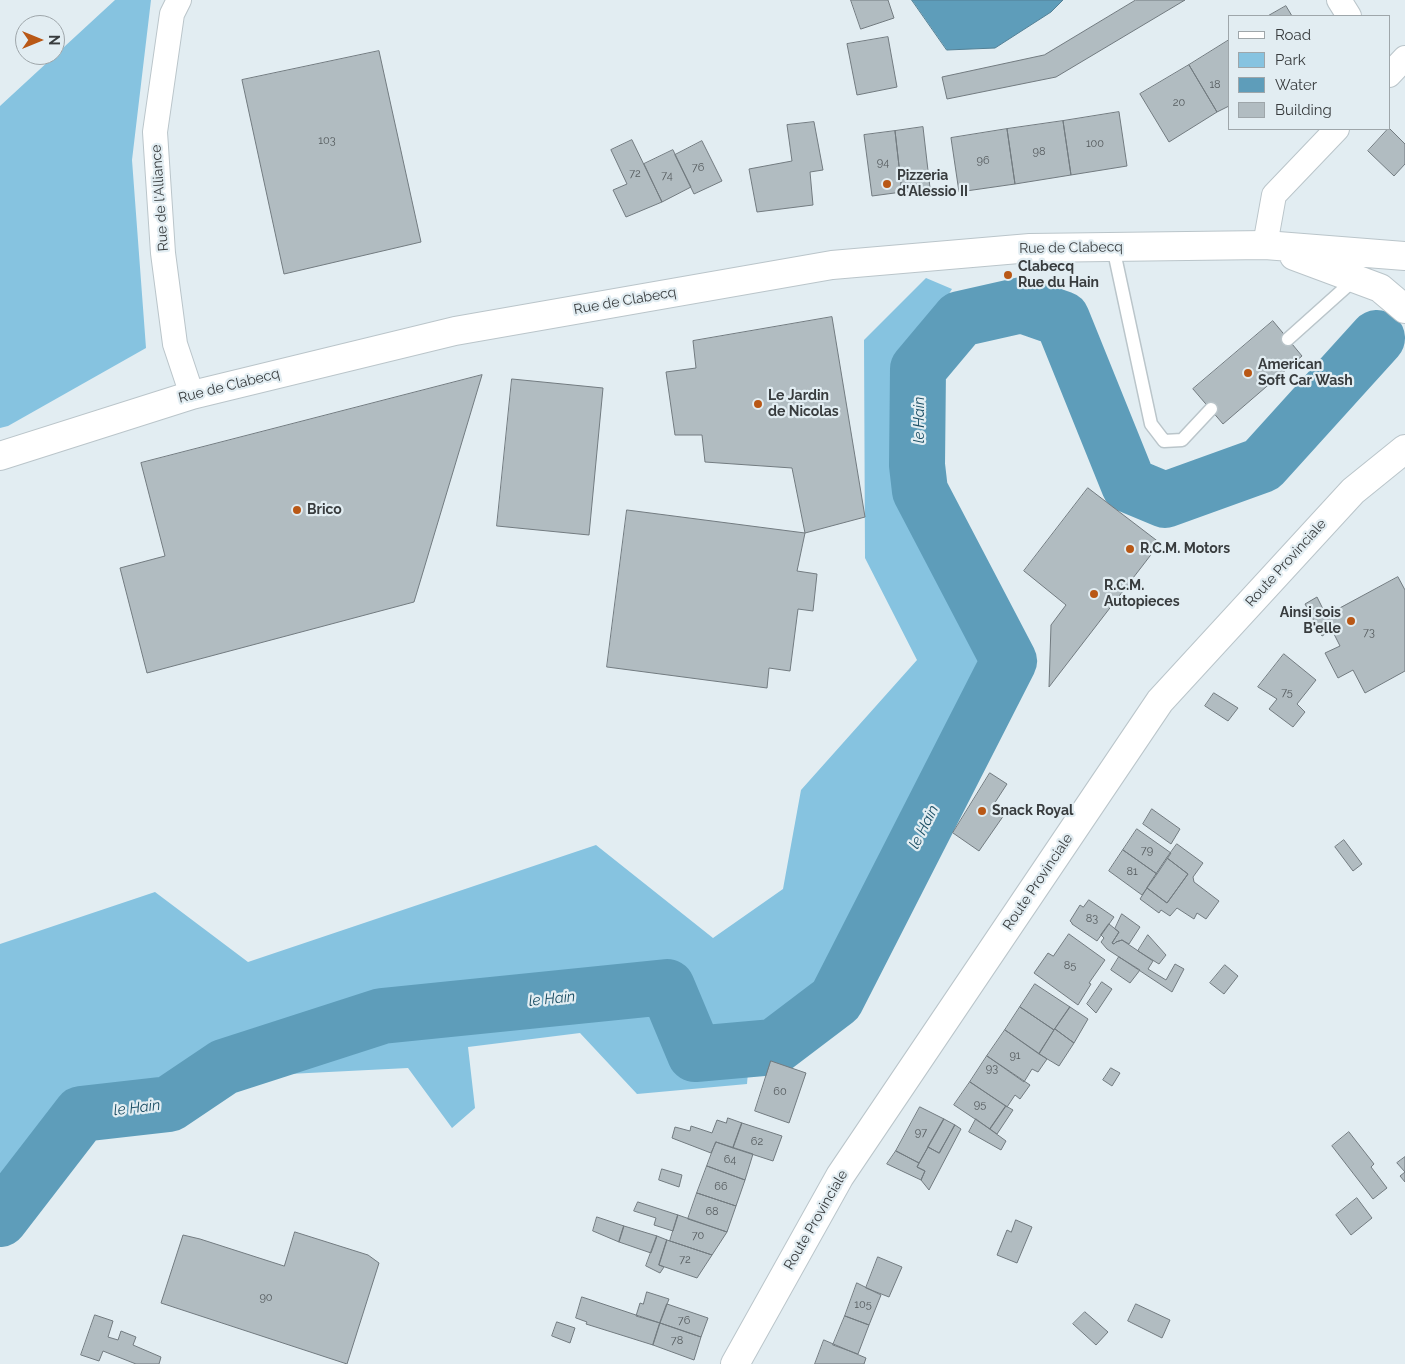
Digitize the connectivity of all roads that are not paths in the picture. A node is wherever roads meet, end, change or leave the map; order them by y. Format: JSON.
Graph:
{"nodes":[{"id":1,"x":179,"y":0,"type":"edge"},
{"id":2,"x":1339,"y":0,"type":"edge"},
{"id":3,"x":1348,"y":15,"type":"edge"},
{"id":4,"x":1405,"y":58,"type":"edge"},
{"id":5,"x":1390,"y":74,"type":"edge"},
{"id":6,"x":1336,"y":130,"type":"edge"},
{"id":7,"x":1265,"y":245,"type":"junction"},
{"id":8,"x":1113,"y":246,"type":"junction"},
{"id":9,"x":1405,"y":256,"type":"edge"},
{"id":10,"x":1355,"y":279,"type":"junction"},
{"id":11,"x":1405,"y":309,"type":"edge"},
{"id":12,"x":1288,"y":339,"type":"dead end"},
{"id":13,"x":192,"y":394,"type":"junction"},
{"id":14,"x":1211,"y":409,"type":"dead end"},
{"id":15,"x":1405,"y":449,"type":"edge"},
{"id":16,"x":0,"y":456,"type":"edge"},
{"id":17,"x":735,"y":1364,"type":"edge"}],
"edges":[{"from":1,"to":13,"type":"street","name":"Rue de l'Alliance"},
{"from":2,"to":3,"type":"street"},
{"from":4,"to":5,"type":"street"},
{"from":6,"to":7,"type":"street"},
{"from":7,"to":8,"type":"street","name":"Rue de Clabecq"},
{"from":7,"to":9,"type":"street","name":"Rue de Clabecq"},
{"from":7,"to":10,"type":"street","name":"Rue de Clabecq"},
{"from":8,"to":13,"type":"street","name":"Rue de Clabecq"},
{"from":8,"to":14,"type":"lane"},
{"from":10,"to":11,"type":"street","name":"Rue de Clabecq"},
{"from":10,"to":12,"type":"lane"},
{"from":13,"to":16,"type":"street","name":"Rue de Clabecq"},
{"from":15,"to":17,"type":"street","name":"Route Provinciale"}]}
